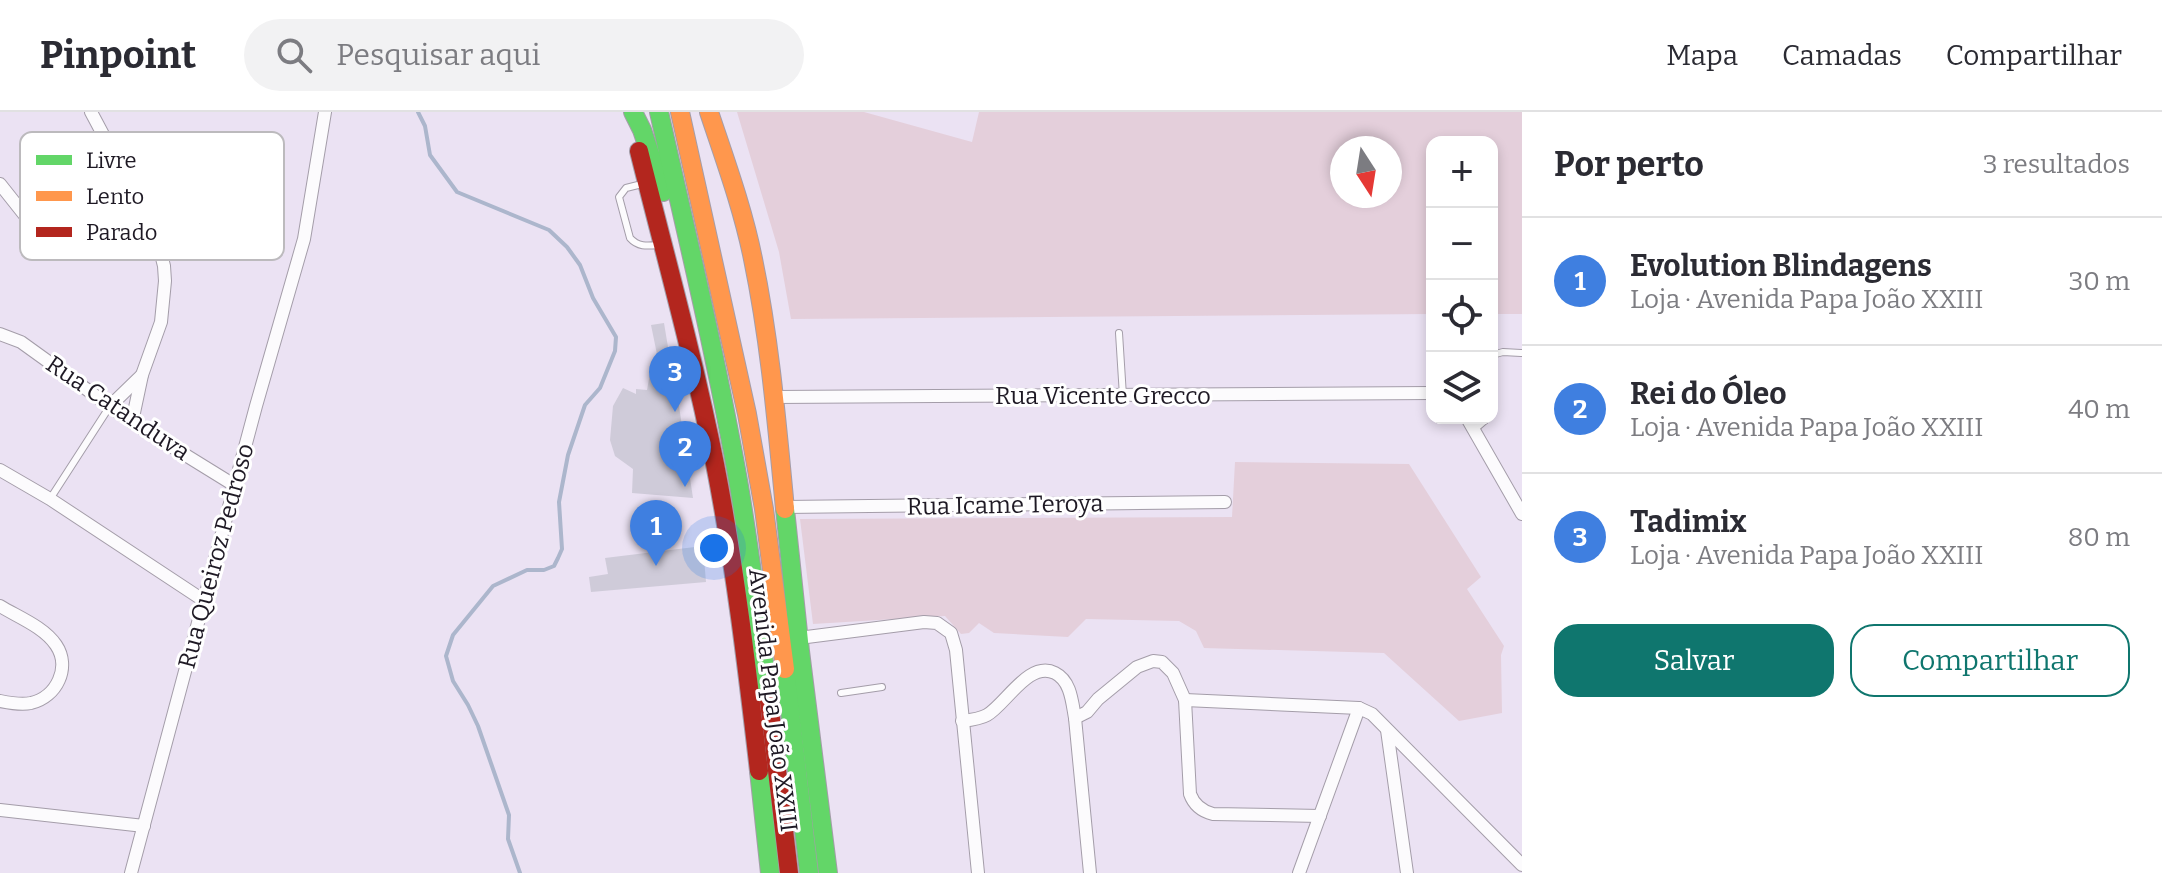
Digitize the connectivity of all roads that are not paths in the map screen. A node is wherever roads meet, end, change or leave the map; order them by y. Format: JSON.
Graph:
{"nodes":[{"id":1,"x":91,"y":112,"type":"edge"},
{"id":2,"x":325,"y":112,"type":"edge"},
{"id":3,"x":631,"y":112,"type":"edge"},
{"id":4,"x":659,"y":112,"type":"edge"},
{"id":5,"x":680,"y":112,"type":"edge"},
{"id":6,"x":696,"y":112,"type":"edge"},
{"id":7,"x":709,"y":112,"type":"edge"},
{"id":8,"x":102,"y":132,"type":"edge"},
{"id":9,"x":647,"y":183,"type":"junction"},
{"id":10,"x":0,"y":184,"type":"edge"},
{"id":11,"x":20,"y":209,"type":"edge"},
{"id":12,"x":661,"y":244,"type":"junction"},
{"id":13,"x":162,"y":260,"type":"edge"},
{"id":14,"x":730,"y":330,"type":"junction"},
{"id":15,"x":709,"y":332,"type":"junction"},
{"id":16,"x":1119,"y":333,"type":"dead end"},
{"id":17,"x":0,"y":334,"type":"edge"},
{"id":18,"x":1498,"y":353,"type":"edge"},
{"id":19,"x":1521,"y":353,"type":"edge"},
{"id":20,"x":142,"y":375,"type":"junction"},
{"id":21,"x":1426,"y":393,"type":"edge"},
{"id":22,"x":1123,"y":396,"type":"junction"},
{"id":23,"x":774,"y":397,"type":"junction"},
{"id":24,"x":110,"y":406,"type":"junction"},
{"id":25,"x":132,"y":422,"type":"junction"},
{"id":26,"x":1471,"y":424,"type":"edge"},
{"id":27,"x":0,"y":470,"type":"edge"},
{"id":28,"x":234,"y":485,"type":"junction"},
{"id":29,"x":50,"y":499,"type":"junction"},
{"id":30,"x":1225,"y":502,"type":"dead end"},
{"id":31,"x":785,"y":507,"type":"junction"},
{"id":32,"x":1522,"y":514,"type":"edge"},
{"id":33,"x":203,"y":600,"type":"junction"},
{"id":34,"x":0,"y":606,"type":"edge"},
{"id":35,"x":799,"y":638,"type":"junction"},
{"id":36,"x":882,"y":687,"type":"dead end"},
{"id":37,"x":841,"y":693,"type":"dead end"},
{"id":38,"x":1098,"y":699,"type":"junction"},
{"id":39,"x":1185,"y":700,"type":"junction"},
{"id":40,"x":0,"y":701,"type":"edge"},
{"id":41,"x":1072,"y":701,"type":"junction"},
{"id":42,"x":1359,"y":708,"type":"junction"},
{"id":43,"x":1075,"y":718,"type":"junction"},
{"id":44,"x":962,"y":721,"type":"junction"},
{"id":45,"x":1387,"y":730,"type":"junction"},
{"id":46,"x":0,"y":810,"type":"edge"},
{"id":47,"x":1320,"y":816,"type":"junction"},
{"id":48,"x":144,"y":826,"type":"junction"},
{"id":49,"x":1519,"y":862,"type":"edge"},
{"id":50,"x":131,"y":873,"type":"edge"},
{"id":51,"x":770,"y":873,"type":"edge"},
{"id":52,"x":789,"y":873,"type":"edge"},
{"id":53,"x":809,"y":873,"type":"edge"},
{"id":54,"x":828,"y":873,"type":"edge"},
{"id":55,"x":978,"y":873,"type":"edge"},
{"id":56,"x":1090,"y":873,"type":"edge"},
{"id":57,"x":1299,"y":873,"type":"edge"},
{"id":58,"x":1407,"y":873,"type":"edge"},
{"id":59,"x":1518,"y":873,"type":"edge"}],
"edges":[{"from":1,"to":8,"type":"street"},
{"from":2,"to":28,"type":"street","name":"Rua Queiroz Pedroso"},
{"from":3,"to":9,"type":"main road","name":"Avenida Papa João XXIII"},
{"from":3,"to":15,"type":"main road"},
{"from":4,"to":15,"type":"main road","name":"Avenida Papa João XXIII"},
{"from":5,"to":14,"type":"main road","name":"Avenida Papa João XXIII"},
{"from":6,"to":14,"type":"main road"},
{"from":7,"to":23,"type":"main road","name":"Avenida Papa João XXIII"},
{"from":9,"to":12,"type":"main road","name":"Avenida Papa João XXIII"},
{"from":9,"to":12,"type":"lane"},
{"from":10,"to":11,"type":"street"},
{"from":12,"to":51,"type":"main road","name":"Avenida Papa João XXIII"},
{"from":13,"to":20,"type":"street"},
{"from":14,"to":53,"type":"main road","name":"Avenida Papa João XXIII"},
{"from":15,"to":52,"type":"main road","name":"Avenida Papa João XXIII"},
{"from":16,"to":22,"type":"lane"},
{"from":17,"to":24,"type":"street","name":"Rua Catanduva"},
{"from":18,"to":19,"type":"lane"},
{"from":20,"to":24,"type":"street"},
{"from":20,"to":25,"type":"street"},
{"from":21,"to":22,"type":"street","name":"Rua Vicente Grecco"},
{"from":22,"to":23,"type":"street","name":"Rua Vicente Grecco"},
{"from":23,"to":31,"type":"main road","name":"Avenida Papa João XXIII"},
{"from":24,"to":25,"type":"street","name":"Rua Catanduva"},
{"from":24,"to":29,"type":"lane"},
{"from":25,"to":28,"type":"street","name":"Rua Catanduva"},
{"from":26,"to":32,"type":"street"},
{"from":27,"to":29,"type":"street"},
{"from":28,"to":33,"type":"street","name":"Rua Queiroz Pedroso"},
{"from":29,"to":33,"type":"street"},
{"from":30,"to":31,"type":"street","name":"Rua Icame Teroya"},
{"from":31,"to":35,"type":"main road","name":"Avenida Papa João XXIII"},
{"from":33,"to":48,"type":"street","name":"Rua Queiroz Pedroso"},
{"from":34,"to":40,"type":"street"},
{"from":35,"to":44,"type":"street"},
{"from":35,"to":54,"type":"main road","name":"Avenida Papa João XXIII"},
{"from":36,"to":37,"type":"lane"},
{"from":38,"to":39,"type":"street"},
{"from":38,"to":41,"type":"street"},
{"from":38,"to":43,"type":"street"},
{"from":39,"to":42,"type":"street"},
{"from":39,"to":47,"type":"street"},
{"from":41,"to":43,"type":"street"},
{"from":41,"to":44,"type":"street"},
{"from":42,"to":45,"type":"street"},
{"from":42,"to":47,"type":"street"},
{"from":43,"to":56,"type":"street"},
{"from":44,"to":55,"type":"street"},
{"from":45,"to":49,"type":"street"},
{"from":45,"to":58,"type":"street"},
{"from":46,"to":48,"type":"street"},
{"from":47,"to":57,"type":"street"},
{"from":48,"to":50,"type":"street","name":"Rua Queiroz Pedroso"},
{"from":49,"to":59,"type":"street"}]}
